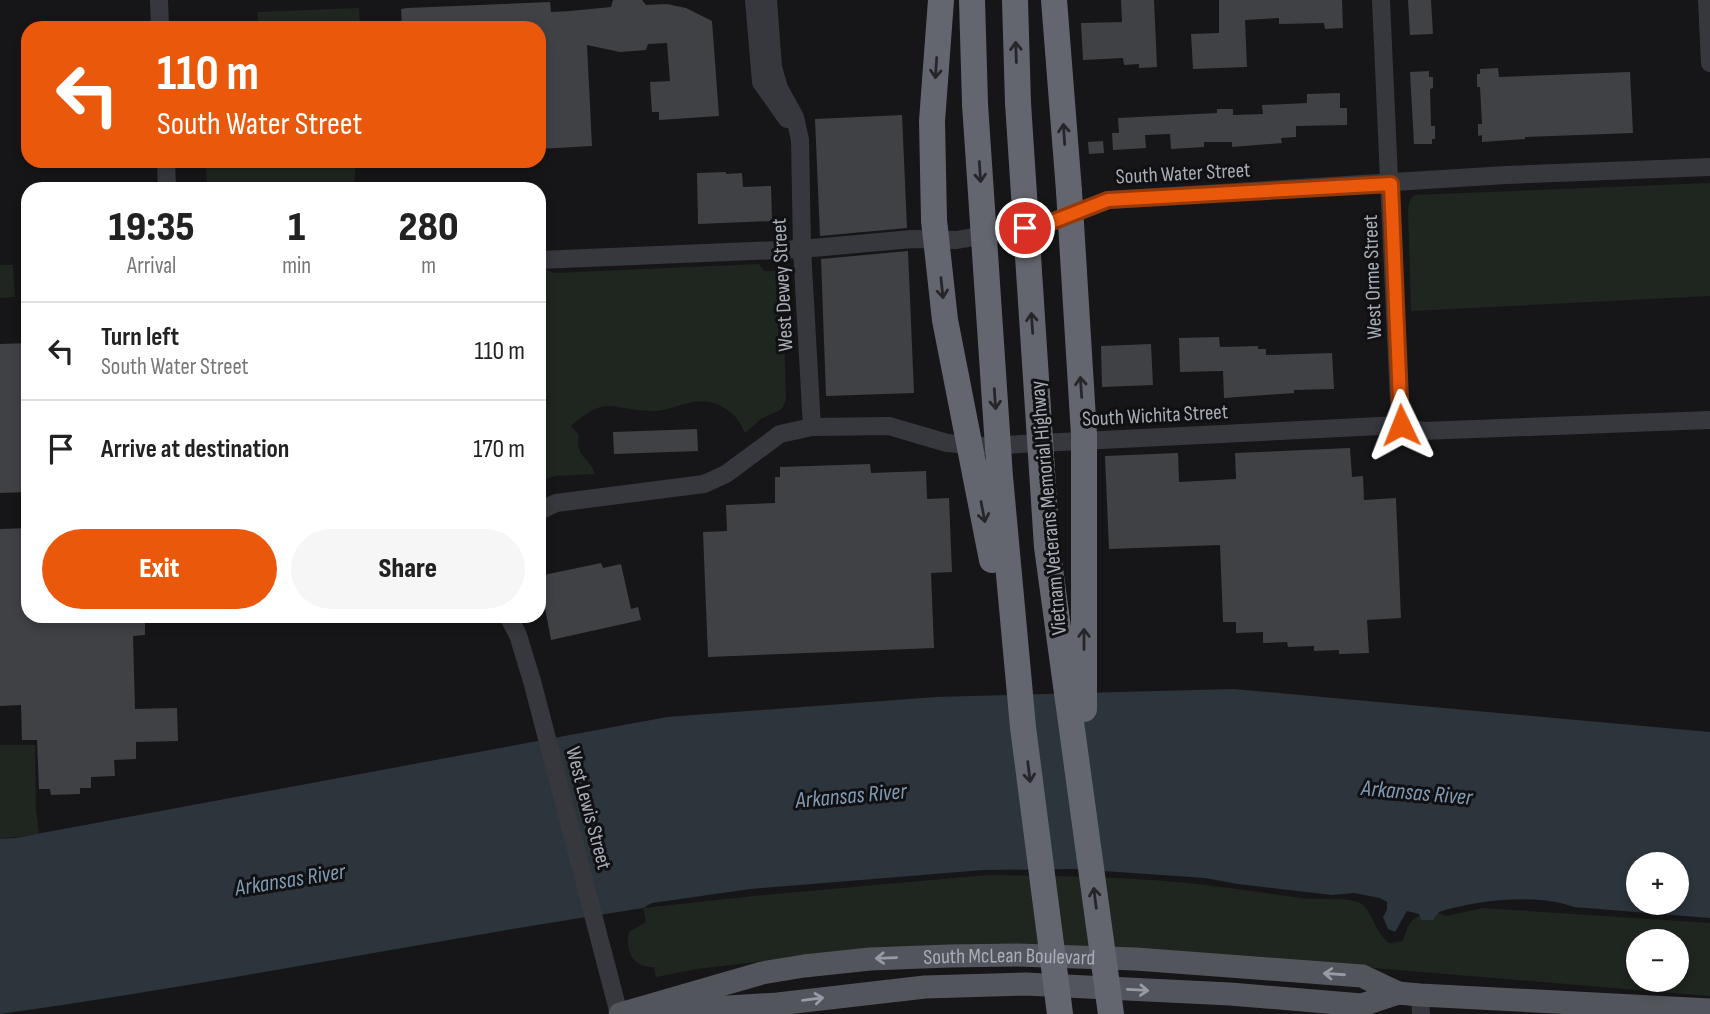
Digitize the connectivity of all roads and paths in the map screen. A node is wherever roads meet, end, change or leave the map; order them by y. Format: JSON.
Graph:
{"nodes":[{"id":1,"x":159,"y":0,"type":"edge"},
{"id":2,"x":754,"y":0,"type":"edge"},
{"id":3,"x":768,"y":0,"type":"edge"},
{"id":4,"x":972,"y":0,"type":"edge"},
{"id":5,"x":1015,"y":0,"type":"edge"},
{"id":6,"x":1054,"y":0,"type":"edge"},
{"id":7,"x":1062,"y":0,"type":"edge"},
{"id":8,"x":1381,"y":0,"type":"edge"},
{"id":9,"x":1707,"y":0,"type":"edge"},
{"id":10,"x":935,"y":6,"type":"edge"},
{"id":11,"x":160,"y":21,"type":"edge"},
{"id":12,"x":1056,"y":28,"type":"junction"},
{"id":13,"x":1710,"y":63,"type":"edge"},
{"id":14,"x":800,"y":140,"type":"junction"},
{"id":15,"x":1710,"y":167,"type":"edge"},
{"id":16,"x":1391,"y":184,"type":"junction"},
{"id":17,"x":802,"y":250,"type":"junction"},
{"id":18,"x":546,"y":260,"type":"edge"},
{"id":19,"x":1710,"y":420,"type":"edge"},
{"id":20,"x":1401,"y":425,"type":"junction"},
{"id":21,"x":812,"y":427,"type":"junction"},
{"id":22,"x":546,"y":508,"type":"edge"},
{"id":23,"x":512,"y":623,"type":"edge"},
{"id":24,"x":1023,"y":727,"type":"junction"},
{"id":25,"x":1083,"y":805,"type":"junction"},
{"id":26,"x":1413,"y":1000,"type":"edge"},
{"id":27,"x":1710,"y":1010,"type":"edge"},
{"id":28,"x":621,"y":1014,"type":"edge"},
{"id":29,"x":1060,"y":1014,"type":"edge"},
{"id":30,"x":1111,"y":1014,"type":"edge"}],
"edges":[{"from":1,"to":11,"type":"street"},
{"from":2,"to":14,"type":"street"},
{"from":3,"to":14,"type":"street","name":"West Dewey Street"},
{"from":4,"to":24,"type":"highway","name":"Vietnam Veterans Memorial Highway","one_way":true,"bridge":true},
{"from":25,"to":5,"type":"highway","name":"Vietnam Veterans Memorial Highway","one_way":true,"bridge":true},
{"from":6,"to":12,"type":"highway"},
{"from":7,"to":12,"type":"highway"},
{"from":8,"to":16,"type":"street","name":"West Orme Street"},
{"from":9,"to":13,"type":"street"},
{"from":10,"to":24,"type":"highway","one_way":true,"bridge":true},
{"from":25,"to":12,"type":"highway","one_way":true,"bridge":true},
{"from":14,"to":17,"type":"street","name":"West Dewey Street"},
{"from":15,"to":16,"type":"street","name":"South Water Street"},
{"from":16,"to":17,"type":"street","name":"South Water Street"},
{"from":16,"to":20,"type":"street","name":"West Orme Street"},
{"from":17,"to":18,"type":"street","name":"South Water Street"},
{"from":17,"to":21,"type":"street","name":"West Dewey Street"},
{"from":19,"to":20,"type":"street","name":"South Wichita Street"},
{"from":20,"to":21,"type":"street","name":"South Wichita Street"},
{"from":21,"to":22,"type":"street","name":"South Wichita Street"},
{"from":23,"to":28,"type":"street","name":"West Lewis Street"},
{"from":24,"to":29,"type":"highway","name":"Vietnam Veterans Memorial Highway","one_way":true,"bridge":true},
{"from":30,"to":25,"type":"highway","name":"Vietnam Veterans Memorial Highway","one_way":true,"bridge":true},
{"from":26,"to":27,"type":"main road","name":"South McLean Boulevard"},
{"from":28,"to":26,"type":"main road","name":"South McLean Boulevard","one_way":true},
{"from":26,"to":28,"type":"main road","name":"South McLean Boulevard","one_way":true}]}
